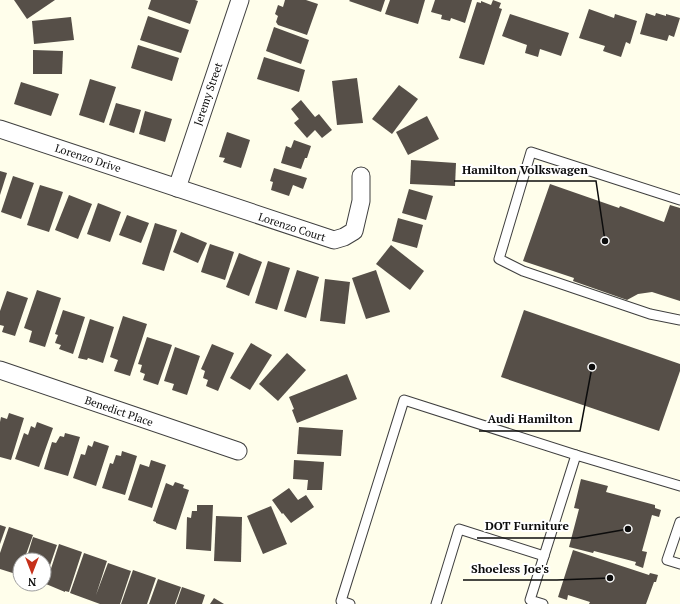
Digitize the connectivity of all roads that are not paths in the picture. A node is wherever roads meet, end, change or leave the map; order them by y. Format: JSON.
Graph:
{"nodes":[{"id":1,"x":240,"y":0,"type":"edge"},
{"id":2,"x":0,"y":129,"type":"edge"},
{"id":3,"x":360,"y":176,"type":"dead end"},
{"id":4,"x":177,"y":188,"type":"junction"},
{"id":5,"x":680,"y":200,"type":"edge"},
{"id":6,"x":680,"y":320,"type":"edge"},
{"id":7,"x":0,"y":370,"type":"edge"},
{"id":8,"x":238,"y":451,"type":"dead end"},
{"id":9,"x":576,"y":455,"type":"junction"},
{"id":10,"x":680,"y":486,"type":"edge"},
{"id":11,"x":680,"y":522,"type":"edge"},
{"id":12,"x":544,"y":556,"type":"junction"},
{"id":13,"x":680,"y":564,"type":"edge"},
{"id":14,"x":529,"y":602,"type":"edge"},
{"id":15,"x":350,"y":604,"type":"edge"},
{"id":16,"x":436,"y":604,"type":"edge"},
{"id":17,"x":543,"y":604,"type":"edge"}],
"edges":[{"from":1,"to":4,"type":"street","name":"Jeremy Street"},
{"from":2,"to":4,"type":"street","name":"Lorenzo Drive"},
{"from":3,"to":4,"type":"street","name":"Lorenzo Court"},
{"from":5,"to":6,"type":"lane"},
{"from":7,"to":8,"type":"street","name":"Benedict Place"},
{"from":9,"to":10,"type":"lane"},
{"from":9,"to":12,"type":"lane"},
{"from":9,"to":15,"type":"lane"},
{"from":11,"to":13,"type":"lane"},
{"from":12,"to":14,"type":"lane"},
{"from":12,"to":16,"type":"lane"},
{"from":14,"to":17,"type":"lane"}]}
